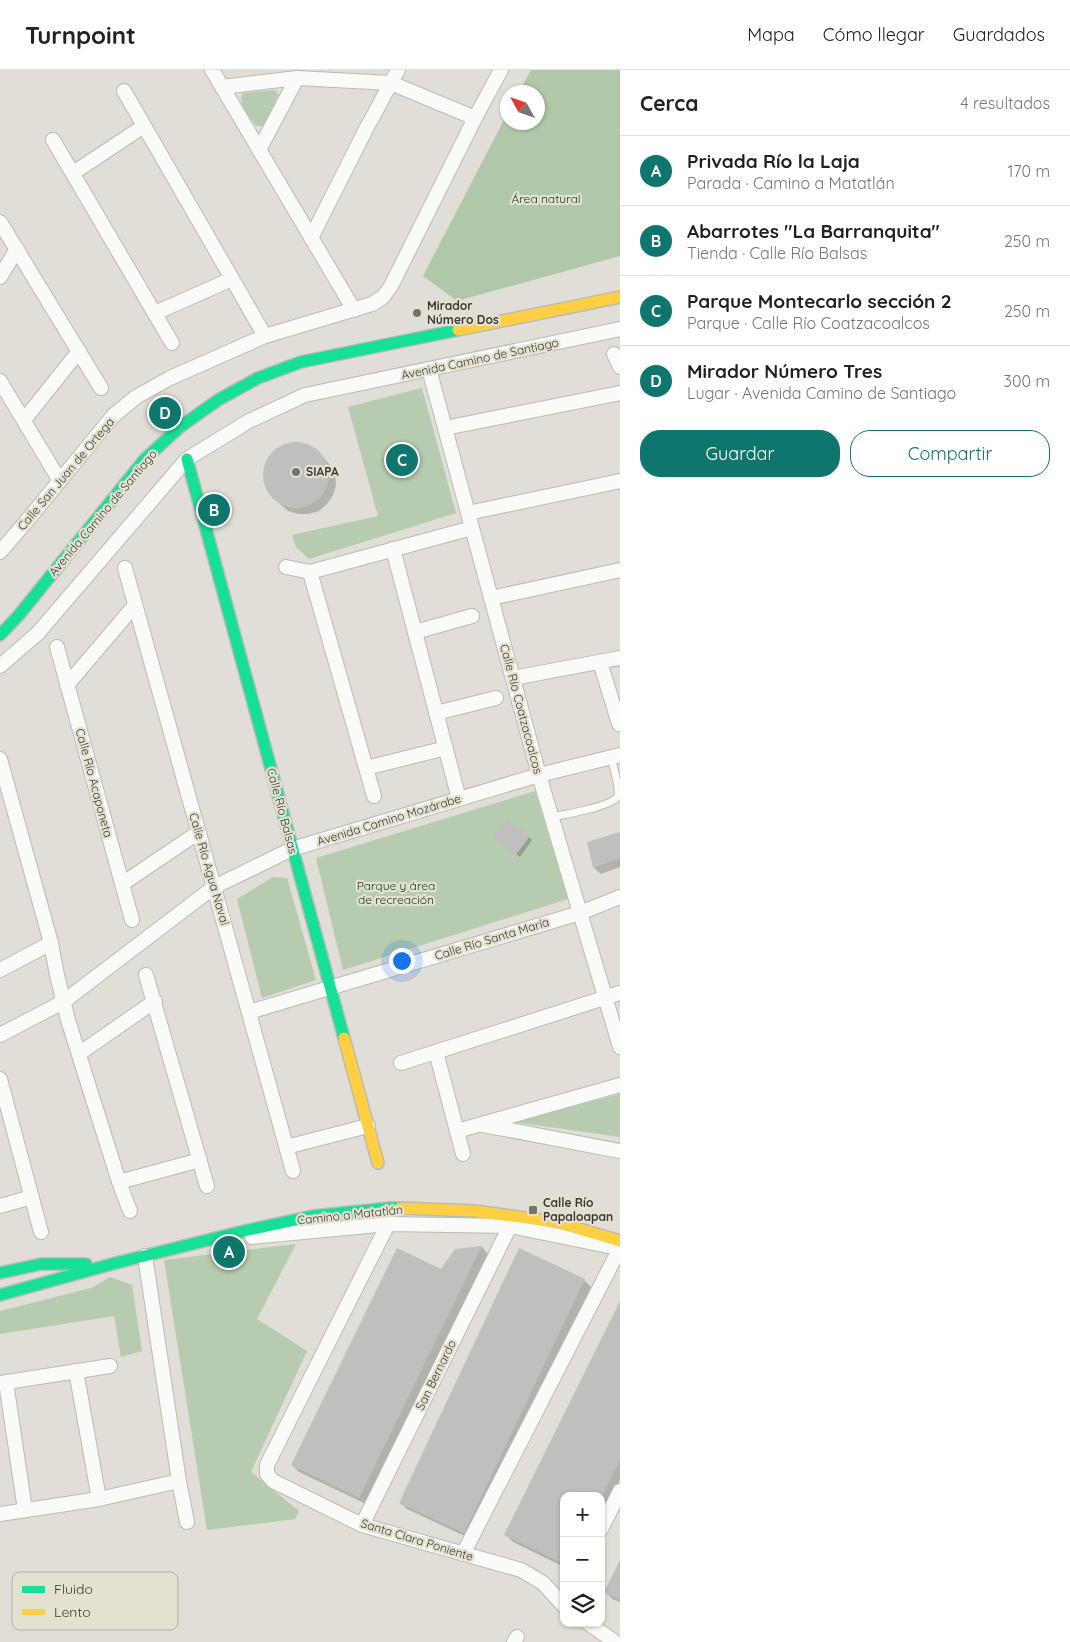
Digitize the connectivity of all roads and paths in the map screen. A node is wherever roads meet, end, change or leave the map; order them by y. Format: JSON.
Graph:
{"nodes":[{"id":1,"x":212,"y":70,"type":"edge"},
{"id":2,"x":398,"y":70,"type":"edge"},
{"id":3,"x":501,"y":70,"type":"edge"},
{"id":4,"x":297,"y":78,"type":"junction"},
{"id":5,"x":391,"y":82,"type":"junction"},
{"id":6,"x":222,"y":88,"type":"junction"},
{"id":7,"x":124,"y":91,"type":"dead end"},
{"id":8,"x":474,"y":118,"type":"junction"},
{"id":9,"x":144,"y":126,"type":"junction"},
{"id":10,"x":53,"y":140,"type":"dead end"},
{"id":11,"x":259,"y":150,"type":"junction"},
{"id":12,"x":73,"y":173,"type":"junction"},
{"id":13,"x":0,"y":222,"type":"edge"},
{"id":14,"x":312,"y":238,"type":"junction"},
{"id":15,"x":16,"y":248,"type":"junction"},
{"id":16,"x":0,"y":277,"type":"edge"},
{"id":17,"x":232,"y":279,"type":"junction"},
{"id":18,"x":620,"y":297,"type":"edge"},
{"id":19,"x":354,"y":310,"type":"junction"},
{"id":20,"x":156,"y":313,"type":"junction"},
{"id":21,"x":620,"y":329,"type":"edge"},
{"id":22,"x":265,"y":336,"type":"junction"},
{"id":23,"x":172,"y":343,"type":"dead end"},
{"id":24,"x":79,"y":351,"type":"junction"},
{"id":25,"x":614,"y":354,"type":"dead end"},
{"id":26,"x":620,"y":368,"type":"edge"},
{"id":27,"x":429,"y":369,"type":"junction"},
{"id":28,"x":0,"y":381,"type":"edge"},
{"id":29,"x":101,"y":388,"type":"dead end"},
{"id":30,"x":620,"y":393,"type":"edge"},
{"id":31,"x":24,"y":420,"type":"junction"},
{"id":32,"x":445,"y":428,"type":"junction"},
{"id":33,"x":187,"y":459,"type":"junction"},
{"id":34,"x":60,"y":481,"type":"junction"},
{"id":35,"x":620,"y":481,"type":"edge"},
{"id":36,"x":468,"y":513,"type":"junction"},
{"id":37,"x":472,"y":528,"type":"junction"},
{"id":38,"x":392,"y":550,"type":"junction"},
{"id":39,"x":0,"y":552,"type":"edge"},
{"id":40,"x":286,"y":567,"type":"dead end"},
{"id":41,"x":125,"y":568,"type":"dead end"},
{"id":42,"x":620,"y":570,"type":"edge"},
{"id":43,"x":310,"y":572,"type":"junction"},
{"id":44,"x":491,"y":598,"type":"junction"},
{"id":45,"x":135,"y":605,"type":"junction"},
{"id":46,"x":472,"y":616,"type":"dead end"},
{"id":47,"x":414,"y":632,"type":"junction"},
{"id":48,"x":0,"y":634,"type":"edge"},
{"id":49,"x":56,"y":647,"type":"dead end"},
{"id":50,"x":620,"y":658,"type":"edge"},
{"id":51,"x":600,"y":662,"type":"junction"},
{"id":52,"x":0,"y":666,"type":"edge"},
{"id":53,"x":513,"y":678,"type":"junction"},
{"id":54,"x":67,"y":685,"type":"junction"},
{"id":55,"x":496,"y":698,"type":"dead end"},
{"id":56,"x":436,"y":714,"type":"junction"},
{"id":57,"x":619,"y":724,"type":"edge"},
{"id":58,"x":446,"y":748,"type":"junction"},
{"id":59,"x":616,"y":756,"type":"edge"},
{"id":60,"x":0,"y":759,"type":"edge"},
{"id":61,"x":366,"y":768,"type":"junction"},
{"id":62,"x":539,"y":775,"type":"junction"},
{"id":63,"x":374,"y":796,"type":"dead end"},
{"id":64,"x":459,"y":799,"type":"junction"},
{"id":65,"x":552,"y":817,"type":"junction"},
{"id":66,"x":199,"y":832,"type":"junction"},
{"id":67,"x":292,"y":849,"type":"junction"},
{"id":68,"x":122,"y":884,"type":"junction"},
{"id":69,"x":214,"y":887,"type":"junction"},
{"id":70,"x":620,"y":897,"type":"edge"},
{"id":71,"x":580,"y":913,"type":"junction"},
{"id":72,"x":132,"y":920,"type":"dead end"},
{"id":73,"x":51,"y":944,"type":"junction"},
{"id":74,"x":0,"y":970,"type":"edge"},
{"id":75,"x":146,"y":975,"type":"dead end"},
{"id":76,"x":330,"y":988,"type":"junction"},
{"id":77,"x":620,"y":993,"type":"edge"},
{"id":78,"x":605,"y":998,"type":"junction"},
{"id":79,"x":155,"y":1001,"type":"junction"},
{"id":80,"x":64,"y":1002,"type":"junction"},
{"id":81,"x":248,"y":1012,"type":"junction"},
{"id":82,"x":0,"y":1035,"type":"edge"},
{"id":83,"x":620,"y":1047,"type":"edge"},
{"id":84,"x":436,"y":1052,"type":"junction"},
{"id":85,"x":80,"y":1053,"type":"junction"},
{"id":86,"x":401,"y":1063,"type":"dead end"},
{"id":87,"x":1,"y":1084,"type":"edge"},
{"id":88,"x":620,"y":1085,"type":"edge"},
{"id":89,"x":480,"y":1124,"type":"junction"},
{"id":90,"x":368,"y":1126,"type":"junction"},
{"id":91,"x":457,"y":1131,"type":"junction"},
{"id":92,"x":286,"y":1147,"type":"junction"},
{"id":93,"x":620,"y":1151,"type":"edge"},
{"id":94,"x":463,"y":1154,"type":"dead end"},
{"id":95,"x":200,"y":1160,"type":"junction"},
{"id":96,"x":378,"y":1163,"type":"dead end"},
{"id":97,"x":293,"y":1171,"type":"dead end"},
{"id":98,"x":119,"y":1182,"type":"junction"},
{"id":99,"x":207,"y":1186,"type":"dead end"},
{"id":100,"x":32,"y":1197,"type":"junction"},
{"id":101,"x":0,"y":1206,"type":"edge"},
{"id":102,"x":130,"y":1211,"type":"dead end"},
{"id":103,"x":388,"y":1224,"type":"junction"},
{"id":104,"x":510,"y":1226,"type":"junction"},
{"id":105,"x":41,"y":1232,"type":"dead end"},
{"id":106,"x":209,"y":1240,"type":"junction"},
{"id":107,"x":620,"y":1241,"type":"edge"},
{"id":108,"x":620,"y":1248,"type":"edge"},
{"id":109,"x":145,"y":1256,"type":"junction"},
{"id":110,"x":112,"y":1264,"type":"junction"},
{"id":111,"x":0,"y":1273,"type":"edge"},
{"id":112,"x":0,"y":1295,"type":"edge"},
{"id":113,"x":110,"y":1366,"type":"dead end"},
{"id":114,"x":76,"y":1371,"type":"junction"},
{"id":115,"x":3,"y":1382,"type":"edge"},
{"id":116,"x":179,"y":1481,"type":"junction"},
{"id":117,"x":620,"y":1491,"type":"edge"},
{"id":118,"x":99,"y":1499,"type":"junction"},
{"id":119,"x":26,"y":1510,"type":"junction"},
{"id":120,"x":0,"y":1514,"type":"edge"},
{"id":121,"x":605,"y":1521,"type":"edge"},
{"id":122,"x":187,"y":1522,"type":"dead end"},
{"id":123,"x":362,"y":1525,"type":"junction"},
{"id":124,"x":463,"y":1554,"type":"junction"},
{"id":125,"x":560,"y":1602,"type":"edge"},
{"id":126,"x":594,"y":1627,"type":"edge"},
{"id":127,"x":615,"y":1642,"type":"edge"}],
"edges":[{"from":1,"to":6,"type":"street"},
{"from":2,"to":5,"type":"street"},
{"from":3,"to":8,"type":"street"},
{"from":4,"to":5,"type":"street"},
{"from":4,"to":6,"type":"street"},
{"from":4,"to":11,"type":"street"},
{"from":5,"to":8,"type":"street"},
{"from":5,"to":14,"type":"street"},
{"from":6,"to":11,"type":"street"},
{"from":7,"to":9,"type":"street"},
{"from":8,"to":19,"type":"street","name":"Calle San Juan de Ortega"},
{"from":9,"to":12,"type":"street"},
{"from":9,"to":17,"type":"street"},
{"from":10,"to":12,"type":"street"},
{"from":11,"to":14,"type":"street"},
{"from":12,"to":20,"type":"street"},
{"from":13,"to":15,"type":"street"},
{"from":14,"to":19,"type":"street"},
{"from":15,"to":16,"type":"street"},
{"from":15,"to":24,"type":"street"},
{"from":17,"to":20,"type":"street"},
{"from":17,"to":22,"type":"street"},
{"from":18,"to":48,"type":"street","name":"Avenida Camino de Santiago"},
{"from":19,"to":22,"type":"street","name":"Calle San Juan de Ortega"},
{"from":20,"to":23,"type":"street"},
{"from":21,"to":27,"type":"street","name":"Avenida Camino de Santiago"},
{"from":22,"to":34,"type":"street","name":"Calle San Juan de Ortega"},
{"from":24,"to":29,"type":"street"},
{"from":24,"to":31,"type":"street"},
{"from":25,"to":26,"type":"street"},
{"from":27,"to":32,"type":"street","name":"Calle Río Coatzacoalcos"},
{"from":27,"to":33,"type":"street","name":"Avenida Camino de Santiago"},
{"from":28,"to":31,"type":"street"},
{"from":30,"to":32,"type":"street"},
{"from":31,"to":34,"type":"street"},
{"from":32,"to":36,"type":"street","name":"Calle Río Coatzacoalcos"},
{"from":33,"to":52,"type":"street","name":"Avenida Camino de Santiago"},
{"from":33,"to":67,"type":"street","name":"Calle Río Balsas"},
{"from":34,"to":39,"type":"street","name":"Calle San Juan de Ortega"},
{"from":35,"to":36,"type":"street"},
{"from":36,"to":37,"type":"street","name":"Calle Río Coatzacoalcos"},
{"from":37,"to":38,"type":"street"},
{"from":37,"to":44,"type":"street","name":"Calle Río Coatzacoalcos"},
{"from":38,"to":43,"type":"street"},
{"from":38,"to":47,"type":"street"},
{"from":40,"to":43,"type":"street"},
{"from":41,"to":45,"type":"street","name":"Calle Río Agua Naval"},
{"from":42,"to":44,"type":"street"},
{"from":43,"to":61,"type":"street"},
{"from":44,"to":53,"type":"street","name":"Calle Río Coatzacoalcos"},
{"from":45,"to":54,"type":"street"},
{"from":45,"to":66,"type":"street","name":"Calle Río Agua Naval"},
{"from":46,"to":47,"type":"street"},
{"from":47,"to":56,"type":"street"},
{"from":49,"to":54,"type":"street","name":"Calle Río Acaponeta"},
{"from":50,"to":51,"type":"street"},
{"from":51,"to":53,"type":"street"},
{"from":51,"to":57,"type":"street"},
{"from":53,"to":62,"type":"street","name":"Calle Río Coatzacoalcos"},
{"from":54,"to":68,"type":"street","name":"Calle Río Acaponeta"},
{"from":55,"to":56,"type":"street"},
{"from":56,"to":58,"type":"street"},
{"from":58,"to":61,"type":"street"},
{"from":58,"to":64,"type":"street"},
{"from":59,"to":62,"type":"street","name":"Avenida Camino Mozárabe"},
{"from":59,"to":65,"type":"lane"},
{"from":60,"to":73,"type":"street"},
{"from":61,"to":63,"type":"street"},
{"from":62,"to":64,"type":"street","name":"Avenida Camino Mozárabe"},
{"from":62,"to":65,"type":"street","name":"Calle Río Coatzacoalcos"},
{"from":64,"to":67,"type":"street","name":"Avenida Camino Mozárabe"},
{"from":65,"to":71,"type":"street","name":"Calle Río Coatzacoalcos"},
{"from":66,"to":68,"type":"street"},
{"from":66,"to":69,"type":"street","name":"Calle Río Agua Naval"},
{"from":67,"to":69,"type":"street","name":"Avenida Camino Mozárabe"},
{"from":67,"to":76,"type":"street","name":"Calle Río Balsas"},
{"from":68,"to":72,"type":"street","name":"Calle Río Acaponeta"},
{"from":69,"to":80,"type":"street","name":"Avenida Camino Mozárabe"},
{"from":69,"to":81,"type":"street","name":"Calle Río Agua Naval"},
{"from":70,"to":71,"type":"street","name":"Calle Río Santa María"},
{"from":71,"to":76,"type":"street","name":"Calle Río Santa María"},
{"from":71,"to":78,"type":"street","name":"Calle Río Coatzacoalcos"},
{"from":73,"to":74,"type":"street"},
{"from":73,"to":80,"type":"street"},
{"from":75,"to":79,"type":"street"},
{"from":76,"to":81,"type":"street","name":"Calle Río Santa María"},
{"from":76,"to":90,"type":"street","name":"Calle Río Balsas"},
{"from":77,"to":78,"type":"street"},
{"from":78,"to":83,"type":"street","name":"Calle Río Coatzacoalcos"},
{"from":78,"to":84,"type":"street"},
{"from":79,"to":85,"type":"street"},
{"from":79,"to":95,"type":"street"},
{"from":80,"to":82,"type":"street","name":"Avenida Camino Mozárabe"},
{"from":80,"to":85,"type":"street"},
{"from":81,"to":92,"type":"street","name":"Calle Río Agua Naval"},
{"from":84,"to":86,"type":"street"},
{"from":84,"to":91,"type":"street"},
{"from":85,"to":98,"type":"street"},
{"from":87,"to":100,"type":"street"},
{"from":88,"to":89,"type":"street"},
{"from":89,"to":91,"type":"street"},
{"from":89,"to":93,"type":"street"},
{"from":90,"to":92,"type":"street"},
{"from":90,"to":96,"type":"street","name":"Calle Río Balsas"},
{"from":91,"to":94,"type":"street"},
{"from":92,"to":97,"type":"street","name":"Calle Río Agua Naval"},
{"from":95,"to":98,"type":"street"},
{"from":95,"to":99,"type":"street"},
{"from":98,"to":102,"type":"street"},
{"from":100,"to":101,"type":"street"},
{"from":100,"to":105,"type":"street"},
{"from":103,"to":104,"type":"street"},
{"from":103,"to":106,"type":"street"},
{"from":103,"to":123,"type":"street","name":"Santa Clara Poniente"},
{"from":104,"to":108,"type":"street"},
{"from":104,"to":123,"type":"street","name":"San Bernardo"},
{"from":106,"to":107,"type":"street","name":"Camino a Matatlán"},
{"from":106,"to":109,"type":"street","name":"Camino a Matatlán"},
{"from":108,"to":124,"type":"street"},
{"from":109,"to":110,"type":"street","name":"Camino a Matatlán"},
{"from":109,"to":116,"type":"street"},
{"from":110,"to":111,"type":"street","name":"Camino a Matatlán"},
{"from":110,"to":112,"type":"street","name":"Camino a Matatlán"},
{"from":113,"to":114,"type":"street"},
{"from":114,"to":115,"type":"street"},
{"from":114,"to":118,"type":"street"},
{"from":115,"to":119,"type":"street"},
{"from":116,"to":118,"type":"street"},
{"from":116,"to":122,"type":"street"},
{"from":117,"to":121,"type":"street"},
{"from":118,"to":119,"type":"street"},
{"from":119,"to":120,"type":"street"},
{"from":123,"to":124,"type":"street","name":"Santa Clara Poniente"},
{"from":124,"to":125,"type":"street","name":"Santa Clara Poniente"},
{"from":126,"to":127,"type":"street"}]}
